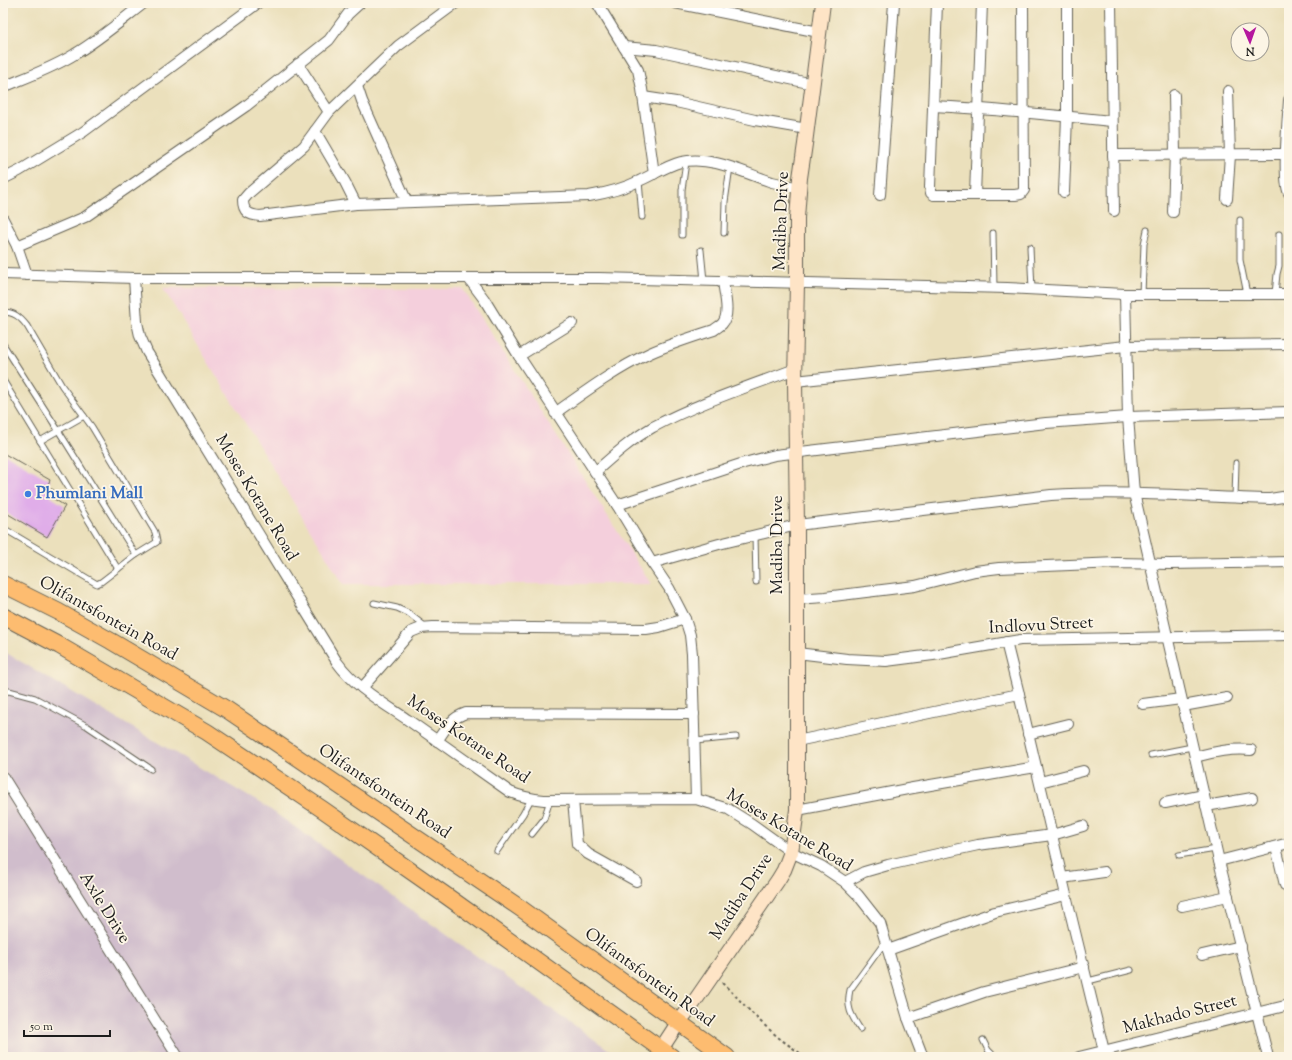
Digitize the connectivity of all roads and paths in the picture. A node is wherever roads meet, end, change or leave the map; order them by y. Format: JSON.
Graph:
{"nodes":[{"id":1,"x":144,"y":3,"type":"edge"},
{"id":2,"x":258,"y":3,"type":"edge"},
{"id":3,"x":360,"y":3,"type":"edge"},
{"id":4,"x":456,"y":3,"type":"edge"},
{"id":5,"x":597,"y":3,"type":"edge"},
{"id":6,"x":676,"y":3,"type":"edge"},
{"id":7,"x":823,"y":3,"type":"edge"},
{"id":8,"x":894,"y":3,"type":"edge"},
{"id":9,"x":937,"y":3,"type":"edge"},
{"id":10,"x":982,"y":3,"type":"edge"},
{"id":11,"x":1023,"y":3,"type":"edge"},
{"id":12,"x":1067,"y":3,"type":"edge"},
{"id":13,"x":1111,"y":3,"type":"edge"},
{"id":14,"x":819,"y":32,"type":"junction"},
{"id":15,"x":624,"y":47,"type":"junction"},
{"id":16,"x":298,"y":64,"type":"junction"},
{"id":17,"x":813,"y":84,"type":"junction"},
{"id":18,"x":357,"y":86,"type":"junction"},
{"id":19,"x":3,"y":87,"type":"edge"},
{"id":20,"x":1228,"y":91,"type":"dead end"},
{"id":21,"x":1174,"y":95,"type":"dead end"},
{"id":22,"x":643,"y":97,"type":"junction"},
{"id":23,"x":1289,"y":100,"type":"edge"},
{"id":24,"x":933,"y":106,"type":"junction"},
{"id":25,"x":978,"y":108,"type":"junction"},
{"id":26,"x":329,"y":112,"type":"junction"},
{"id":27,"x":1024,"y":112,"type":"junction"},
{"id":28,"x":1067,"y":117,"type":"junction"},
{"id":29,"x":1112,"y":121,"type":"junction"},
{"id":30,"x":807,"y":129,"type":"junction"},
{"id":31,"x":315,"y":131,"type":"junction"},
{"id":32,"x":1288,"y":132,"type":"edge"},
{"id":33,"x":1175,"y":154,"type":"junction"},
{"id":34,"x":1113,"y":155,"type":"junction"},
{"id":35,"x":1230,"y":155,"type":"junction"},
{"id":36,"x":1287,"y":158,"type":"edge"},
{"id":37,"x":686,"y":162,"type":"junction"},
{"id":38,"x":730,"y":167,"type":"junction"},
{"id":39,"x":654,"y":174,"type":"junction"},
{"id":40,"x":3,"y":179,"type":"edge"},
{"id":41,"x":639,"y":181,"type":"junction"},
{"id":42,"x":799,"y":188,"type":"junction"},
{"id":43,"x":1064,"y":192,"type":"dead end"},
{"id":44,"x":1289,"y":193,"type":"edge"},
{"id":45,"x":880,"y":195,"type":"dead end"},
{"id":46,"x":975,"y":195,"type":"junction"},
{"id":47,"x":1227,"y":199,"type":"dead end"},
{"id":48,"x":407,"y":202,"type":"junction"},
{"id":49,"x":356,"y":204,"type":"junction"},
{"id":50,"x":1114,"y":211,"type":"dead end"},
{"id":51,"x":1173,"y":212,"type":"dead end"},
{"id":52,"x":642,"y":217,"type":"dead end"},
{"id":53,"x":3,"y":219,"type":"edge"},
{"id":54,"x":1240,"y":220,"type":"dead end"},
{"id":55,"x":1147,"y":230,"type":"dead end"},
{"id":56,"x":724,"y":233,"type":"dead end"},
{"id":57,"x":993,"y":233,"type":"dead end"},
{"id":58,"x":1279,"y":234,"type":"dead end"},
{"id":59,"x":682,"y":235,"type":"dead end"},
{"id":60,"x":17,"y":246,"type":"junction"},
{"id":61,"x":1030,"y":247,"type":"dead end"},
{"id":62,"x":701,"y":250,"type":"dead end"},
{"id":63,"x":3,"y":274,"type":"edge"},
{"id":64,"x":27,"y":275,"type":"junction"},
{"id":65,"x":134,"y":278,"type":"junction"},
{"id":66,"x":469,"y":279,"type":"junction"},
{"id":67,"x":704,"y":281,"type":"junction"},
{"id":68,"x":723,"y":281,"type":"junction"},
{"id":69,"x":798,"y":283,"type":"junction"},
{"id":70,"x":994,"y":288,"type":"junction"},
{"id":71,"x":1032,"y":289,"type":"junction"},
{"id":72,"x":1125,"y":294,"type":"junction"},
{"id":73,"x":1142,"y":294,"type":"junction"},
{"id":74,"x":1247,"y":294,"type":"junction"},
{"id":75,"x":1275,"y":294,"type":"junction"},
{"id":76,"x":1289,"y":294,"type":"edge"},
{"id":77,"x":3,"y":312,"type":"edge"},
{"id":78,"x":572,"y":323,"type":"dead end"},
{"id":79,"x":3,"y":344,"type":"edge"},
{"id":80,"x":1289,"y":344,"type":"edge"},
{"id":81,"x":1126,"y":346,"type":"junction"},
{"id":82,"x":518,"y":356,"type":"junction"},
{"id":83,"x":795,"y":375,"type":"junction"},
{"id":84,"x":3,"y":380,"type":"edge"},
{"id":85,"x":1289,"y":412,"type":"edge"},
{"id":86,"x":555,"y":413,"type":"junction"},
{"id":87,"x":84,"y":416,"type":"junction"},
{"id":88,"x":1128,"y":417,"type":"junction"},
{"id":89,"x":58,"y":430,"type":"junction"},
{"id":90,"x":40,"y":441,"type":"junction"},
{"id":91,"x":795,"y":453,"type":"junction"},
{"id":92,"x":1236,"y":463,"type":"dead end"},
{"id":93,"x":595,"y":472,"type":"junction"},
{"id":94,"x":1134,"y":493,"type":"junction"},
{"id":95,"x":1289,"y":496,"type":"edge"},
{"id":96,"x":1235,"y":498,"type":"junction"},
{"id":97,"x":617,"y":505,"type":"junction"},
{"id":98,"x":797,"y":525,"type":"junction"},
{"id":99,"x":3,"y":528,"type":"edge"},
{"id":100,"x":755,"y":535,"type":"junction"},
{"id":101,"x":136,"y":555,"type":"junction"},
{"id":102,"x":1289,"y":562,"type":"edge"},
{"id":103,"x":652,"y":563,"type":"junction"},
{"id":104,"x":1151,"y":564,"type":"junction"},
{"id":105,"x":118,"y":569,"type":"junction"},
{"id":106,"x":756,"y":582,"type":"dead end"},
{"id":107,"x":3,"y":584,"type":"edge"},
{"id":108,"x":796,"y":599,"type":"junction"},
{"id":109,"x":374,"y":603,"type":"dead end"},
{"id":110,"x":3,"y":616,"type":"edge"},
{"id":111,"x":684,"y":619,"type":"junction"},
{"id":112,"x":427,"y":627,"type":"junction"},
{"id":113,"x":1289,"y":635,"type":"edge"},
{"id":114,"x":1167,"y":638,"type":"junction"},
{"id":115,"x":1006,"y":642,"type":"junction"},
{"id":116,"x":797,"y":653,"type":"junction"},
{"id":117,"x":362,"y":688,"type":"junction"},
{"id":118,"x":3,"y":692,"type":"edge"},
{"id":119,"x":1019,"y":694,"type":"junction"},
{"id":120,"x":1227,"y":698,"type":"dead end"},
{"id":121,"x":1182,"y":703,"type":"junction"},
{"id":122,"x":1143,"y":704,"type":"dead end"},
{"id":123,"x":694,"y":714,"type":"junction"},
{"id":124,"x":1068,"y":724,"type":"dead end"},
{"id":125,"x":1028,"y":734,"type":"junction"},
{"id":126,"x":736,"y":737,"type":"dead end"},
{"id":127,"x":437,"y":741,"type":"junction"},
{"id":128,"x":695,"y":741,"type":"junction"},
{"id":129,"x":797,"y":741,"type":"junction"},
{"id":130,"x":1251,"y":750,"type":"dead end"},
{"id":131,"x":1194,"y":752,"type":"junction"},
{"id":132,"x":1151,"y":755,"type":"dead end"},
{"id":133,"x":1036,"y":767,"type":"junction"},
{"id":134,"x":151,"y":769,"type":"dead end"},
{"id":135,"x":1083,"y":771,"type":"dead end"},
{"id":136,"x":3,"y":777,"type":"edge"},
{"id":137,"x":1040,"y":782,"type":"junction"},
{"id":138,"x":1252,"y":798,"type":"dead end"},
{"id":139,"x":531,"y":799,"type":"junction"},
{"id":140,"x":550,"y":800,"type":"junction"},
{"id":141,"x":574,"y":800,"type":"junction"},
{"id":142,"x":696,"y":800,"type":"junction"},
{"id":143,"x":1205,"y":800,"type":"junction"},
{"id":144,"x":1165,"y":803,"type":"dead end"},
{"id":145,"x":796,"y":810,"type":"junction"},
{"id":146,"x":1082,"y":826,"type":"dead end"},
{"id":147,"x":532,"y":834,"type":"dead end"},
{"id":148,"x":1052,"y":835,"type":"junction"},
{"id":149,"x":1289,"y":843,"type":"edge"},
{"id":150,"x":1276,"y":847,"type":"junction"},
{"id":151,"x":1216,"y":849,"type":"junction"},
{"id":152,"x":497,"y":851,"type":"dead end"},
{"id":153,"x":791,"y":852,"type":"junction"},
{"id":154,"x":1179,"y":855,"type":"dead end"},
{"id":155,"x":1219,"y":861,"type":"junction"},
{"id":156,"x":1104,"y":872,"type":"dead end"},
{"id":157,"x":1062,"y":878,"type":"junction"},
{"id":158,"x":636,"y":882,"type":"dead end"},
{"id":159,"x":845,"y":882,"type":"junction"},
{"id":160,"x":1286,"y":885,"type":"dead end"},
{"id":161,"x":1066,"y":895,"type":"junction"},
{"id":162,"x":1228,"y":896,"type":"junction"},
{"id":163,"x":1182,"y":906,"type":"dead end"},
{"id":164,"x":887,"y":946,"type":"junction"},
{"id":165,"x":1241,"y":946,"type":"junction"},
{"id":166,"x":1202,"y":955,"type":"dead end"},
{"id":167,"x":1084,"y":967,"type":"junction"},
{"id":168,"x":1132,"y":970,"type":"dead end"},
{"id":169,"x":712,"y":975,"type":"junction"},
{"id":170,"x":1088,"y":981,"type":"junction"},
{"id":171,"x":1289,"y":1005,"type":"edge"},
{"id":172,"x":1258,"y":1012,"type":"junction"},
{"id":173,"x":908,"y":1018,"type":"junction"},
{"id":174,"x":678,"y":1022,"type":"junction"},
{"id":175,"x":860,"y":1028,"type":"dead end"},
{"id":176,"x":983,"y":1040,"type":"dead end"},
{"id":177,"x":1104,"y":1050,"type":"junction"},
{"id":178,"x":667,"y":1053,"type":"edge"},
{"id":179,"x":178,"y":1057,"type":"edge"},
{"id":180,"x":727,"y":1057,"type":"edge"},
{"id":181,"x":806,"y":1057,"type":"edge"},
{"id":182,"x":924,"y":1057,"type":"edge"},
{"id":183,"x":995,"y":1057,"type":"edge"},
{"id":184,"x":1079,"y":1057,"type":"edge"},
{"id":185,"x":1268,"y":1057,"type":"edge"}],
"edges":[{"from":1,"to":19,"type":"street"},
{"from":2,"to":40,"type":"street"},
{"from":3,"to":16,"type":"street"},
{"from":4,"to":18,"type":"street"},
{"from":5,"to":15,"type":"street"},
{"from":6,"to":14,"type":"street"},
{"from":7,"to":14,"type":"street","name":"Madiba Drive"},
{"from":8,"to":45,"type":"street"},
{"from":9,"to":24,"type":"street"},
{"from":10,"to":25,"type":"street"},
{"from":11,"to":27,"type":"street"},
{"from":12,"to":28,"type":"street"},
{"from":13,"to":29,"type":"street"},
{"from":14,"to":17,"type":"street","name":"Madiba Drive"},
{"from":15,"to":17,"type":"street"},
{"from":15,"to":22,"type":"street"},
{"from":16,"to":26,"type":"street"},
{"from":16,"to":60,"type":"street"},
{"from":17,"to":30,"type":"street","name":"Madiba Drive"},
{"from":18,"to":26,"type":"street"},
{"from":18,"to":48,"type":"street"},
{"from":20,"to":35,"type":"street"},
{"from":21,"to":33,"type":"street"},
{"from":22,"to":30,"type":"street"},
{"from":22,"to":39,"type":"street"},
{"from":23,"to":32,"type":"street"},
{"from":24,"to":25,"type":"street"},
{"from":24,"to":46,"type":"street"},
{"from":25,"to":27,"type":"street"},
{"from":25,"to":46,"type":"street"},
{"from":26,"to":31,"type":"street"},
{"from":27,"to":28,"type":"street"},
{"from":27,"to":46,"type":"street"},
{"from":28,"to":29,"type":"street"},
{"from":28,"to":43,"type":"street"},
{"from":29,"to":34,"type":"street"},
{"from":30,"to":42,"type":"street","name":"Madiba Drive"},
{"from":31,"to":49,"type":"street"},
{"from":31,"to":49,"type":"street"},
{"from":32,"to":36,"type":"street"},
{"from":33,"to":34,"type":"street"},
{"from":33,"to":35,"type":"street"},
{"from":33,"to":51,"type":"street"},
{"from":34,"to":50,"type":"street"},
{"from":35,"to":36,"type":"street"},
{"from":35,"to":47,"type":"street"},
{"from":36,"to":44,"type":"street"},
{"from":37,"to":38,"type":"street"},
{"from":37,"to":39,"type":"street"},
{"from":37,"to":59,"type":"lane"},
{"from":38,"to":42,"type":"street"},
{"from":38,"to":56,"type":"lane"},
{"from":39,"to":41,"type":"street"},
{"from":41,"to":48,"type":"street"},
{"from":41,"to":52,"type":"lane"},
{"from":42,"to":69,"type":"street","name":"Madiba Drive"},
{"from":48,"to":49,"type":"street"},
{"from":53,"to":60,"type":"street"},
{"from":54,"to":74,"type":"lane"},
{"from":55,"to":73,"type":"lane"},
{"from":57,"to":70,"type":"lane"},
{"from":58,"to":75,"type":"lane"},
{"from":60,"to":64,"type":"street"},
{"from":61,"to":71,"type":"lane"},
{"from":62,"to":67,"type":"lane"},
{"from":63,"to":64,"type":"street"},
{"from":64,"to":65,"type":"street"},
{"from":65,"to":66,"type":"street"},
{"from":65,"to":117,"type":"street","name":"Moses Kotane Road"},
{"from":66,"to":67,"type":"street"},
{"from":66,"to":82,"type":"street"},
{"from":67,"to":68,"type":"street"},
{"from":68,"to":69,"type":"street"},
{"from":68,"to":86,"type":"street"},
{"from":69,"to":70,"type":"street"},
{"from":69,"to":83,"type":"street","name":"Madiba Drive"},
{"from":70,"to":71,"type":"street"},
{"from":71,"to":72,"type":"street"},
{"from":72,"to":73,"type":"street"},
{"from":72,"to":81,"type":"street"},
{"from":73,"to":74,"type":"street"},
{"from":74,"to":75,"type":"street"},
{"from":75,"to":76,"type":"street"},
{"from":77,"to":87,"type":"lane"},
{"from":78,"to":82,"type":"street"},
{"from":79,"to":89,"type":"lane"},
{"from":80,"to":81,"type":"street"},
{"from":81,"to":83,"type":"street"},
{"from":81,"to":88,"type":"street"},
{"from":82,"to":86,"type":"street"},
{"from":83,"to":91,"type":"street","name":"Madiba Drive"},
{"from":83,"to":93,"type":"street"},
{"from":84,"to":90,"type":"lane"},
{"from":85,"to":88,"type":"street"},
{"from":86,"to":93,"type":"street"},
{"from":87,"to":89,"type":"lane"},
{"from":87,"to":101,"type":"lane"},
{"from":88,"to":91,"type":"street"},
{"from":88,"to":94,"type":"street"},
{"from":89,"to":90,"type":"lane"},
{"from":89,"to":101,"type":"lane"},
{"from":90,"to":105,"type":"lane"},
{"from":91,"to":97,"type":"street"},
{"from":91,"to":98,"type":"street","name":"Madiba Drive"},
{"from":92,"to":96,"type":"lane"},
{"from":93,"to":97,"type":"street"},
{"from":94,"to":96,"type":"street"},
{"from":94,"to":98,"type":"street"},
{"from":94,"to":104,"type":"street"},
{"from":95,"to":96,"type":"street"},
{"from":97,"to":103,"type":"street"},
{"from":98,"to":100,"type":"street"},
{"from":98,"to":108,"type":"street","name":"Madiba Drive"},
{"from":99,"to":105,"type":"lane"},
{"from":100,"to":103,"type":"street"},
{"from":100,"to":106,"type":"lane"},
{"from":101,"to":105,"type":"lane"},
{"from":102,"to":104,"type":"street"},
{"from":103,"to":111,"type":"street"},
{"from":104,"to":108,"type":"street"},
{"from":104,"to":114,"type":"street"},
{"from":107,"to":174,"type":"main road","name":"Olifantsfontein Road"},
{"from":108,"to":116,"type":"street","name":"Madiba Drive"},
{"from":109,"to":112,"type":"lane"},
{"from":110,"to":178,"type":"main road"},
{"from":111,"to":112,"type":"street"},
{"from":111,"to":123,"type":"street"},
{"from":112,"to":117,"type":"street"},
{"from":113,"to":114,"type":"street","name":"Indlovu Street"},
{"from":114,"to":115,"type":"street","name":"Indlovu Street"},
{"from":114,"to":121,"type":"street"},
{"from":115,"to":116,"type":"street","name":"Indlovu Street"},
{"from":115,"to":119,"type":"street"},
{"from":116,"to":129,"type":"street","name":"Madiba Drive"},
{"from":117,"to":127,"type":"street","name":"Moses Kotane Road"},
{"from":118,"to":134,"type":"lane"},
{"from":119,"to":125,"type":"street"},
{"from":119,"to":129,"type":"street"},
{"from":120,"to":121,"type":"street"},
{"from":121,"to":122,"type":"street"},
{"from":121,"to":131,"type":"street"},
{"from":123,"to":127,"type":"street"},
{"from":123,"to":128,"type":"street"},
{"from":124,"to":125,"type":"street"},
{"from":125,"to":133,"type":"street"},
{"from":126,"to":128,"type":"lane"},
{"from":127,"to":139,"type":"street","name":"Moses Kotane Road"},
{"from":128,"to":142,"type":"street"},
{"from":129,"to":145,"type":"street","name":"Madiba Drive"},
{"from":130,"to":131,"type":"street"},
{"from":131,"to":132,"type":"lane"},
{"from":131,"to":143,"type":"street"},
{"from":133,"to":137,"type":"street"},
{"from":133,"to":145,"type":"street"},
{"from":135,"to":137,"type":"street"},
{"from":136,"to":179,"type":"street","name":"Axle Drive"},
{"from":137,"to":148,"type":"street"},
{"from":138,"to":143,"type":"street"},
{"from":139,"to":140,"type":"street","name":"Moses Kotane Road"},
{"from":139,"to":152,"type":"lane"},
{"from":140,"to":141,"type":"street","name":"Moses Kotane Road"},
{"from":140,"to":147,"type":"lane"},
{"from":141,"to":142,"type":"street","name":"Moses Kotane Road"},
{"from":141,"to":158,"type":"street"},
{"from":142,"to":153,"type":"street","name":"Moses Kotane Road"},
{"from":143,"to":144,"type":"street"},
{"from":143,"to":151,"type":"street"},
{"from":145,"to":153,"type":"street","name":"Madiba Drive"},
{"from":146,"to":148,"type":"street"},
{"from":148,"to":157,"type":"street"},
{"from":148,"to":159,"type":"street"},
{"from":149,"to":150,"type":"street"},
{"from":150,"to":155,"type":"street"},
{"from":150,"to":160,"type":"street"},
{"from":151,"to":154,"type":"lane"},
{"from":151,"to":155,"type":"street"},
{"from":153,"to":159,"type":"street","name":"Moses Kotane Road"},
{"from":153,"to":169,"type":"street","name":"Madiba Drive"},
{"from":155,"to":162,"type":"street"},
{"from":156,"to":157,"type":"street"},
{"from":157,"to":161,"type":"street"},
{"from":159,"to":164,"type":"street","name":"Moses Kotane Road"},
{"from":161,"to":164,"type":"street"},
{"from":161,"to":167,"type":"street"},
{"from":162,"to":163,"type":"street"},
{"from":162,"to":165,"type":"street"},
{"from":164,"to":173,"type":"street","name":"Moses Kotane Road"},
{"from":164,"to":175,"type":"lane"},
{"from":165,"to":166,"type":"street"},
{"from":165,"to":172,"type":"street"},
{"from":167,"to":170,"type":"street"},
{"from":167,"to":173,"type":"street"},
{"from":168,"to":170,"type":"lane"},
{"from":169,"to":174,"type":"street","name":"Madiba Drive"},
{"from":169,"to":181,"type":"path"},
{"from":170,"to":177,"type":"street"},
{"from":171,"to":172,"type":"street","name":"Makhado Street"},
{"from":172,"to":177,"type":"street","name":"Makhado Street"},
{"from":172,"to":185,"type":"street"},
{"from":173,"to":182,"type":"street","name":"Moses Kotane Road"},
{"from":174,"to":178,"type":"street","name":"Madiba Drive"},
{"from":174,"to":180,"type":"main road","name":"Olifantsfontein Road"},
{"from":176,"to":183,"type":"lane"},
{"from":177,"to":184,"type":"street","name":"Makhado Street"}]}
